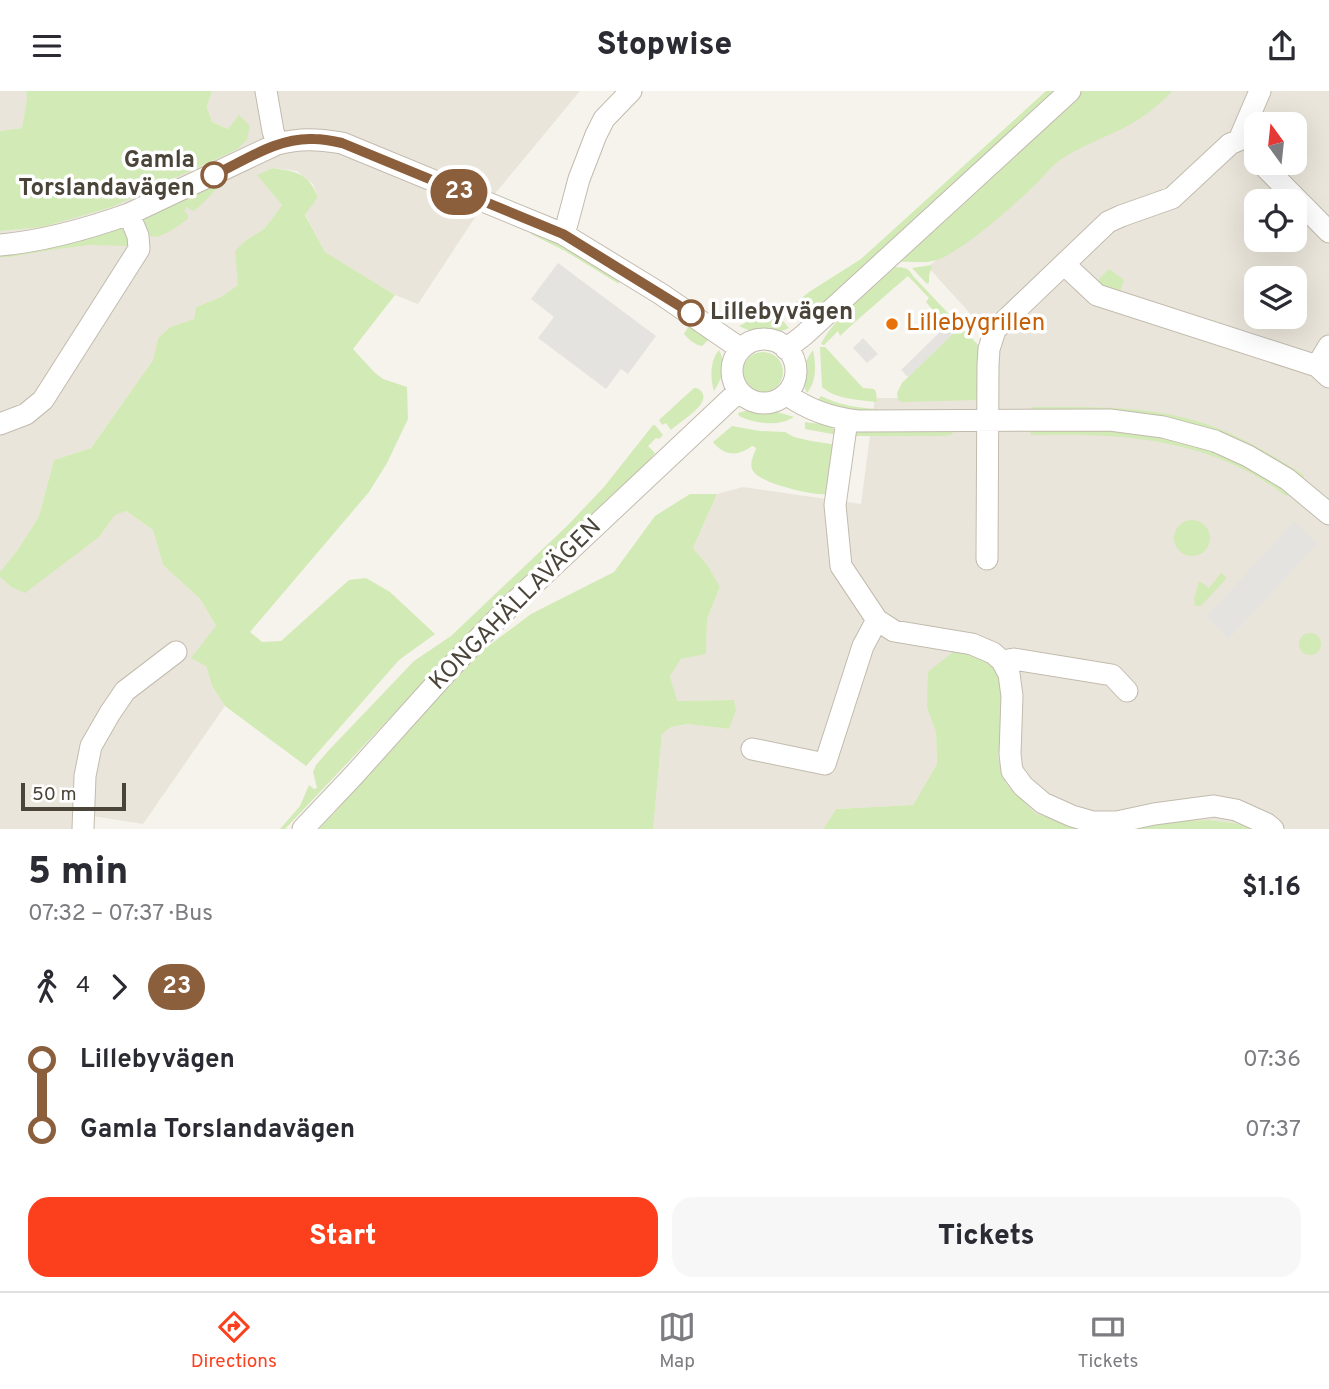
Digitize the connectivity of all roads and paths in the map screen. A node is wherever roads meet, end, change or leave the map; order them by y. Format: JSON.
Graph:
{"nodes":[{"id":1,"x":266,"y":91,"type":"edge"},
{"id":2,"x":631,"y":91,"type":"edge"},
{"id":3,"x":1070,"y":91,"type":"edge"},
{"id":4,"x":1260,"y":91,"type":"edge"},
{"id":5,"x":1239,"y":140,"type":"junction"},
{"id":6,"x":277,"y":144,"type":"junction"},
{"id":7,"x":1244,"y":145,"type":"edge"},
{"id":8,"x":1273,"y":175,"type":"edge"},
{"id":9,"x":129,"y":214,"type":"junction"},
{"id":10,"x":1329,"y":232,"type":"edge"},
{"id":11,"x":563,"y":234,"type":"junction"},
{"id":12,"x":0,"y":245,"type":"edge"},
{"id":13,"x":1065,"y":265,"type":"junction"},
{"id":14,"x":1329,"y":346,"type":"edge"},
{"id":15,"x":741,"y":349,"type":"junction"},
{"id":16,"x":786,"y":349,"type":"junction"},
{"id":17,"x":1323,"y":372,"type":"edge"},
{"id":18,"x":739,"y":391,"type":"junction"},
{"id":19,"x":786,"y":394,"type":"junction"},
{"id":20,"x":847,"y":420,"type":"junction"},
{"id":21,"x":988,"y":421,"type":"junction"},
{"id":22,"x":0,"y":425,"type":"edge"},
{"id":23,"x":1328,"y":510,"type":"edge"},
{"id":24,"x":987,"y":559,"type":"dead end"},
{"id":25,"x":877,"y":620,"type":"junction"},
{"id":26,"x":176,"y":652,"type":"dead end"},
{"id":27,"x":1002,"y":661,"type":"junction"},
{"id":28,"x":1127,"y":691,"type":"dead end"},
{"id":29,"x":752,"y":749,"type":"dead end"},
{"id":30,"x":83,"y":829,"type":"edge"},
{"id":31,"x":303,"y":829,"type":"edge"},
{"id":32,"x":1273,"y":829,"type":"edge"}],
"edges":[{"from":1,"to":6,"type":"street"},
{"from":2,"to":11,"type":"street"},
{"from":3,"to":16,"type":"street"},
{"from":4,"to":5,"type":"street"},
{"from":5,"to":7,"type":"street"},
{"from":5,"to":13,"type":"street"},
{"from":6,"to":9,"type":"street"},
{"from":6,"to":11,"type":"street"},
{"from":8,"to":10,"type":"street"},
{"from":9,"to":12,"type":"street"},
{"from":9,"to":22,"type":"street"},
{"from":11,"to":15,"type":"street"},
{"from":13,"to":17,"type":"street"},
{"from":13,"to":21,"type":"street"},
{"from":14,"to":17,"type":"street"},
{"from":15,"to":16,"type":"street"},
{"from":15,"to":18,"type":"street"},
{"from":16,"to":19,"type":"street"},
{"from":18,"to":19,"type":"street"},
{"from":18,"to":31,"type":"street","name":"KONGAHÄLLAVÄGEN"},
{"from":19,"to":20,"type":"street"},
{"from":20,"to":21,"type":"street"},
{"from":20,"to":25,"type":"street"},
{"from":21,"to":23,"type":"street"},
{"from":21,"to":24,"type":"street"},
{"from":25,"to":27,"type":"street"},
{"from":25,"to":29,"type":"street"},
{"from":26,"to":30,"type":"street"},
{"from":27,"to":28,"type":"street"},
{"from":27,"to":32,"type":"street"}]}
